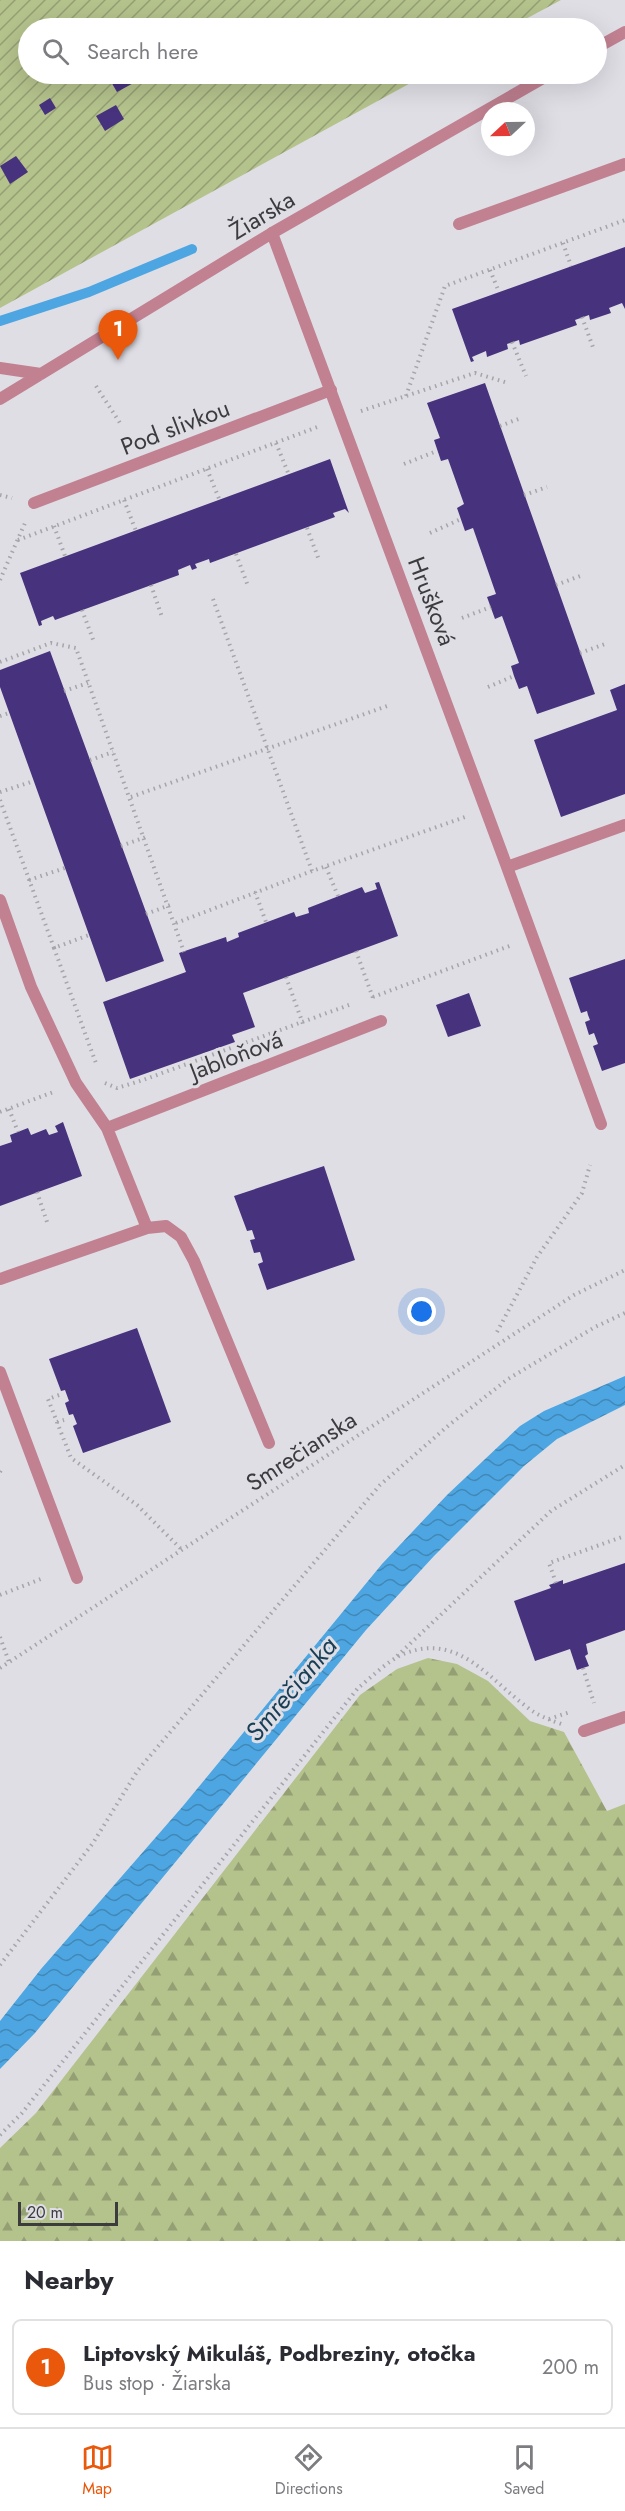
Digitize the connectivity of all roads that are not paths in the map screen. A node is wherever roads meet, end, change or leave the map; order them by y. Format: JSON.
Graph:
{"nodes":[{"id":1,"x":625,"y":32,"type":"edge"},
{"id":2,"x":607,"y":42,"type":"edge"},
{"id":3,"x":533,"y":84,"type":"edge"},
{"id":4,"x":625,"y":164,"type":"edge"},
{"id":5,"x":459,"y":224,"type":"dead end"},
{"id":6,"x":272,"y":233,"type":"junction"},
{"id":7,"x":0,"y":368,"type":"edge"},
{"id":8,"x":41,"y":374,"type":"junction"},
{"id":9,"x":331,"y":390,"type":"junction"},
{"id":10,"x":0,"y":399,"type":"edge"},
{"id":11,"x":34,"y":503,"type":"road end"},
{"id":12,"x":625,"y":825,"type":"edge"},
{"id":13,"x":507,"y":867,"type":"junction"},
{"id":14,"x":0,"y":900,"type":"edge"},
{"id":15,"x":381,"y":1021,"type":"road end"},
{"id":16,"x":601,"y":1124,"type":"dead end"},
{"id":17,"x":106,"y":1128,"type":"junction"},
{"id":18,"x":147,"y":1228,"type":"junction"},
{"id":19,"x":0,"y":1279,"type":"edge"},
{"id":20,"x":0,"y":1372,"type":"edge"},
{"id":21,"x":269,"y":1443,"type":"dead end"},
{"id":22,"x":77,"y":1578,"type":"dead end"},
{"id":23,"x":625,"y":1717,"type":"edge"},
{"id":24,"x":584,"y":1731,"type":"road end"}],
"edges":[{"from":1,"to":2,"type":"street"},
{"from":3,"to":6,"type":"street","name":"Žiarska"},
{"from":4,"to":5,"type":"street"},
{"from":6,"to":8,"type":"street","name":"Žiarska"},
{"from":6,"to":9,"type":"street","name":"Hrušková"},
{"from":7,"to":8,"type":"street"},
{"from":8,"to":10,"type":"street","name":"Žiarska"},
{"from":9,"to":11,"type":"street","name":"Pod slivkou"},
{"from":9,"to":13,"type":"street","name":"Hrušková"},
{"from":12,"to":13,"type":"street"},
{"from":13,"to":16,"type":"street","name":"Hrušková"},
{"from":14,"to":17,"type":"street"},
{"from":15,"to":17,"type":"street","name":"Jabloňová"},
{"from":17,"to":18,"type":"street"},
{"from":18,"to":19,"type":"street"},
{"from":18,"to":21,"type":"street"},
{"from":20,"to":22,"type":"street"},
{"from":23,"to":24,"type":"street"}]}
